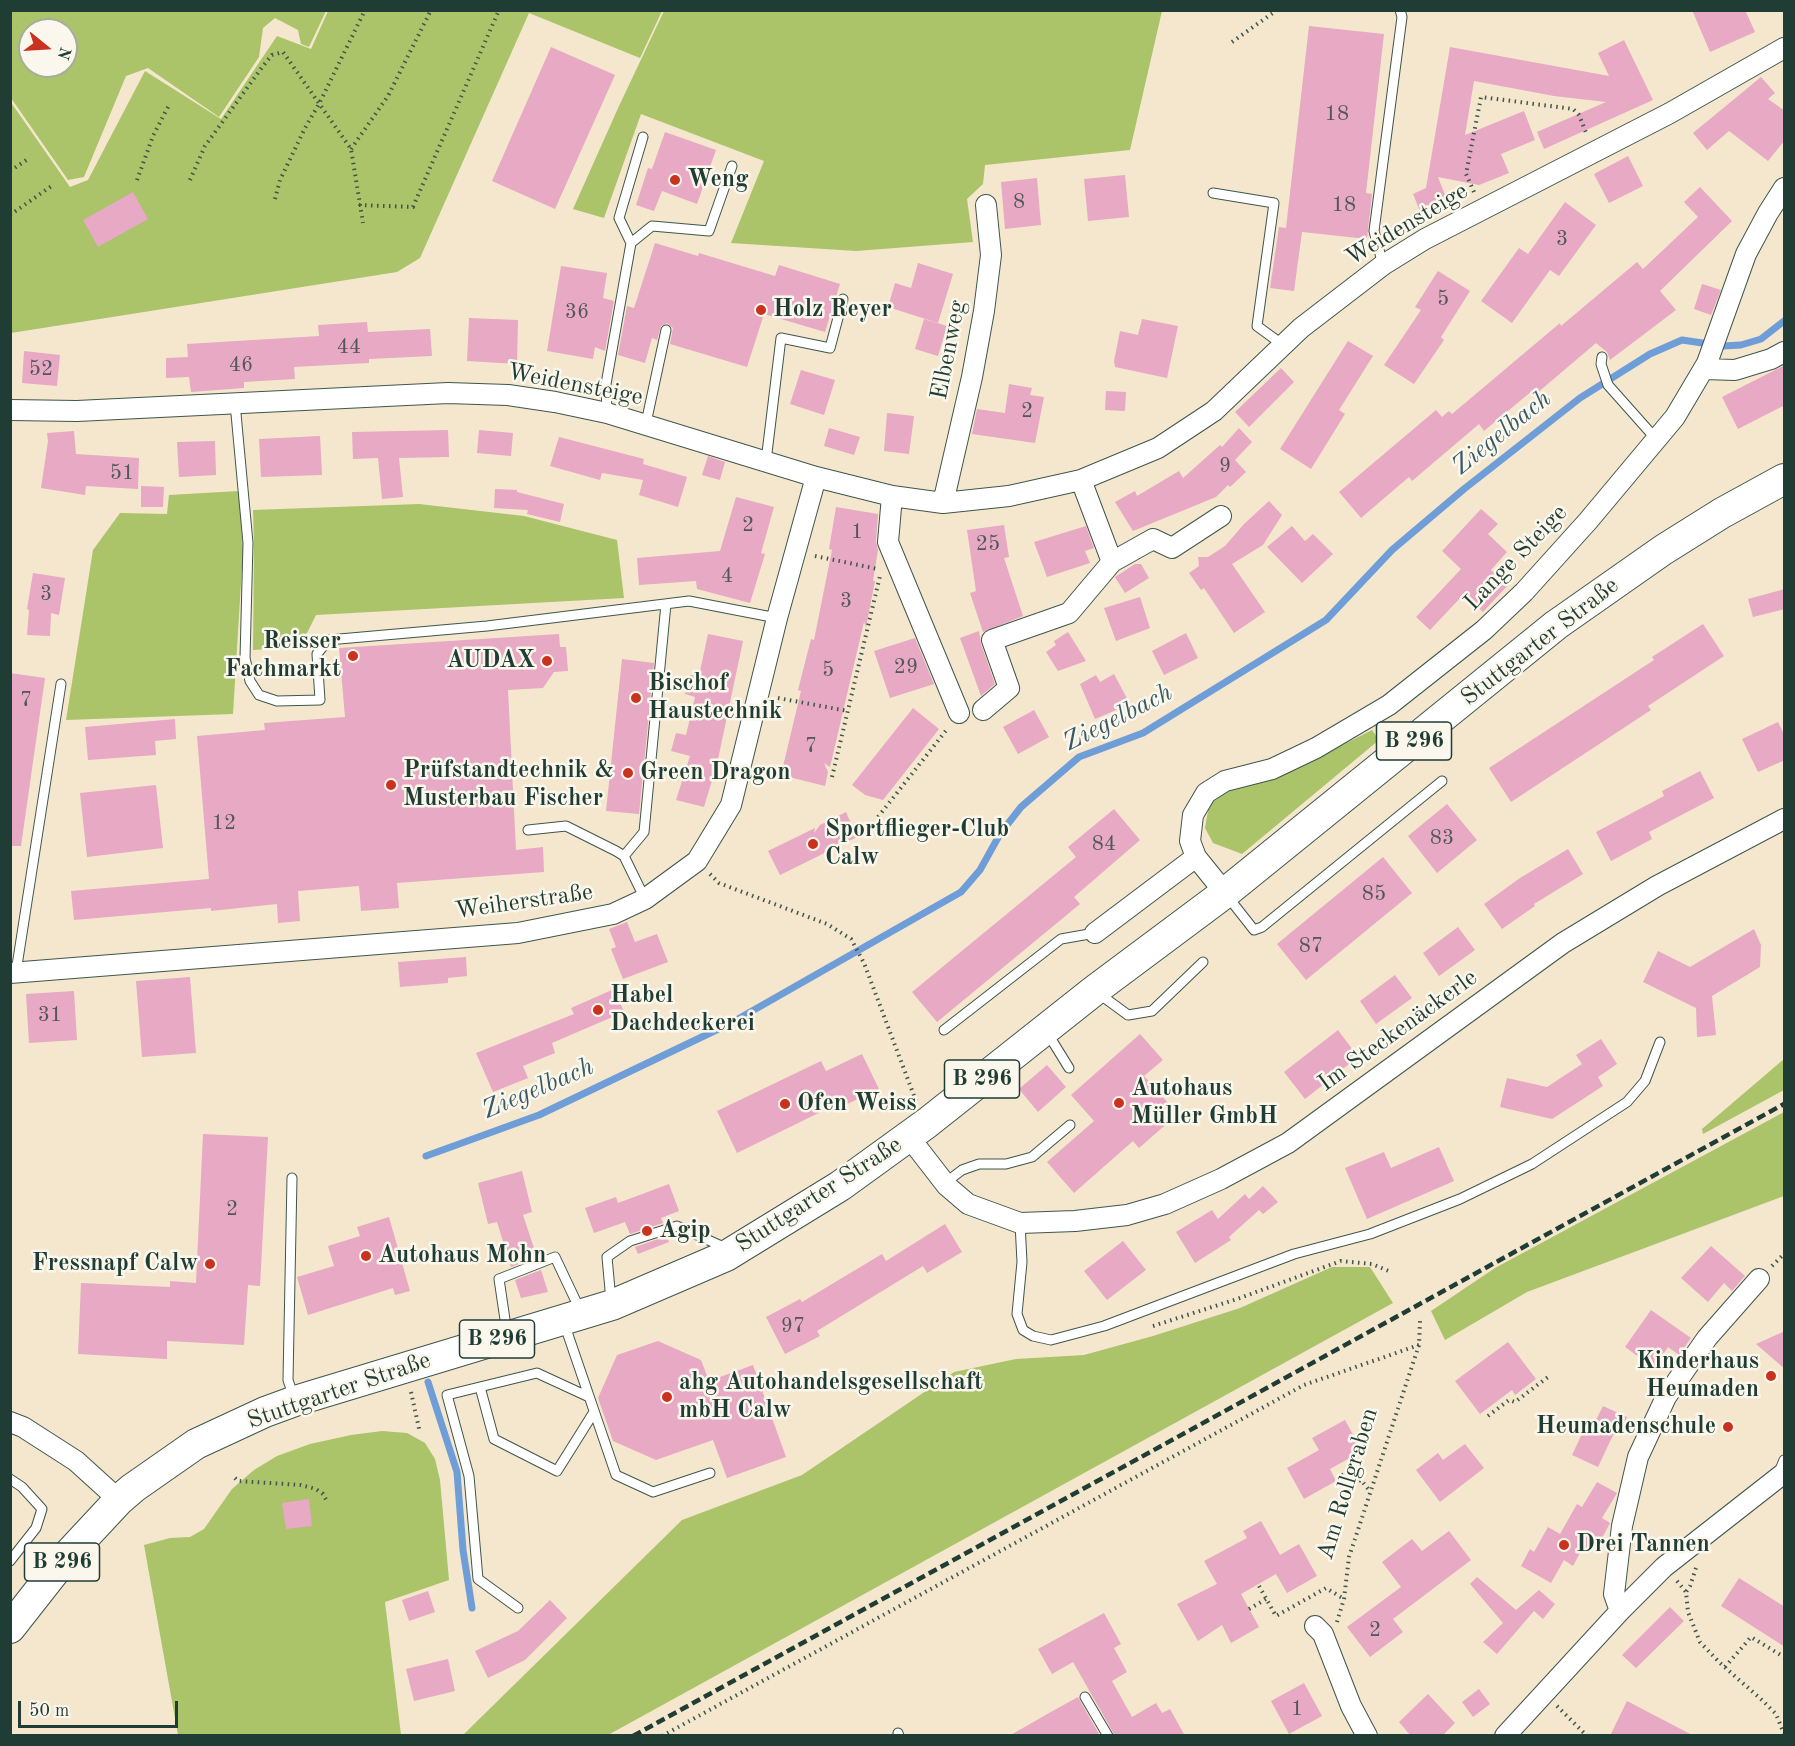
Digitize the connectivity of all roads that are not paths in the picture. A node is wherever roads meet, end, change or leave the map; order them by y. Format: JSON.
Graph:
{"nodes":[{"id":1,"x":1400,"y":10,"type":"edge"},
{"id":2,"x":1785,"y":48,"type":"edge"},
{"id":3,"x":643,"y":137,"type":"dead end"},
{"id":4,"x":732,"y":166,"type":"dead end"},
{"id":5,"x":1785,"y":188,"type":"edge"},
{"id":6,"x":1214,"y":194,"type":"dead end"},
{"id":7,"x":986,"y":206,"type":"dead end"},
{"id":8,"x":631,"y":243,"type":"junction"},
{"id":9,"x":1383,"y":265,"type":"junction"},
{"id":10,"x":843,"y":299,"type":"dead end"},
{"id":11,"x":666,"y":330,"type":"dead end"},
{"id":12,"x":1283,"y":345,"type":"junction"},
{"id":13,"x":1785,"y":352,"type":"edge"},
{"id":14,"x":1602,"y":357,"type":"dead end"},
{"id":15,"x":1706,"y":366,"type":"junction"},
{"id":16,"x":236,"y":403,"type":"junction"},
{"id":17,"x":10,"y":410,"type":"edge"},
{"id":18,"x":607,"y":413,"type":"junction"},
{"id":19,"x":646,"y":423,"type":"junction"},
{"id":20,"x":1656,"y":439,"type":"junction"},
{"id":21,"x":766,"y":461,"type":"junction"},
{"id":22,"x":816,"y":477,"type":"junction"},
{"id":23,"x":1785,"y":479,"type":"edge"},
{"id":24,"x":1081,"y":480,"type":"junction"},
{"id":25,"x":892,"y":496,"type":"junction"},
{"id":26,"x":943,"y":503,"type":"junction"},
{"id":27,"x":1221,"y":516,"type":"dead end"},
{"id":28,"x":1112,"y":562,"type":"junction"},
{"id":29,"x":666,"y":604,"type":"junction"},
{"id":30,"x":777,"y":618,"type":"junction"},
{"id":31,"x":60,"y":684,"type":"dead end"},
{"id":32,"x":983,"y":710,"type":"dead end"},
{"id":33,"x":959,"y":713,"type":"road end"},
{"id":34,"x":1442,"y":781,"type":"dead end"},
{"id":35,"x":1785,"y":819,"type":"edge"},
{"id":36,"x":528,"y":830,"type":"dead end"},
{"id":37,"x":624,"y":856,"type":"junction"},
{"id":38,"x":1196,"y":857,"type":"junction"},
{"id":39,"x":1225,"y":893,"type":"junction"},
{"id":40,"x":645,"y":899,"type":"junction"},
{"id":41,"x":1095,"y":933,"type":"joint"},
{"id":42,"x":1203,"y":962,"type":"dead end"},
{"id":43,"x":13,"y":972,"type":"edge"},
{"id":44,"x":1095,"y":990,"type":"junction"},
{"id":45,"x":1045,"y":1029,"type":"junction"},
{"id":46,"x":944,"y":1030,"type":"dead end"},
{"id":47,"x":1660,"y":1042,"type":"dead end"},
{"id":48,"x":1069,"y":1068,"type":"dead end"},
{"id":49,"x":1071,"y":1125,"type":"dead end"},
{"id":50,"x":918,"y":1130,"type":"junction"},
{"id":51,"x":292,"y":1178,"type":"dead end"},
{"id":52,"x":945,"y":1183,"type":"junction"},
{"id":53,"x":1020,"y":1223,"type":"junction"},
{"id":54,"x":733,"y":1251,"type":"junction"},
{"id":55,"x":1759,"y":1279,"type":"dead end"},
{"id":56,"x":612,"y":1305,"type":"junction"},
{"id":57,"x":572,"y":1317,"type":"junction"},
{"id":58,"x":508,"y":1336,"type":"junction"},
{"id":59,"x":480,"y":1387,"type":"junction"},
{"id":60,"x":589,"y":1397,"type":"junction"},
{"id":61,"x":295,"y":1401,"type":"junction"},
{"id":62,"x":594,"y":1412,"type":"junction"},
{"id":63,"x":10,"y":1422,"type":"edge"},
{"id":64,"x":1782,"y":1470,"type":"edge"},
{"id":65,"x":710,"y":1473,"type":"dead end"},
{"id":66,"x":10,"y":1479,"type":"edge"},
{"id":67,"x":119,"y":1500,"type":"junction"},
{"id":68,"x":10,"y":1561,"type":"edge"},
{"id":69,"x":518,"y":1608,"type":"dead end"},
{"id":70,"x":1620,"y":1611,"type":"junction"},
{"id":71,"x":10,"y":1628,"type":"edge"},
{"id":72,"x":1319,"y":1630,"type":"road end"},
{"id":73,"x":1085,"y":1697,"type":"dead end"},
{"id":74,"x":1108,"y":1736,"type":"edge"},
{"id":75,"x":1367,"y":1736,"type":"edge"},
{"id":76,"x":1505,"y":1736,"type":"edge"}],
"edges":[{"from":1,"to":9,"type":"lane"},
{"from":2,"to":9,"type":"street","name":"Weidensteige"},
{"from":3,"to":8,"type":"lane"},
{"from":4,"to":8,"type":"lane"},
{"from":5,"to":15,"type":"street","name":"Lange Steige"},
{"from":6,"to":12,"type":"lane"},
{"from":7,"to":26,"type":"street","name":"Elbenweg"},
{"from":8,"to":18,"type":"lane"},
{"from":9,"to":12,"type":"street","name":"Weidensteige"},
{"from":10,"to":21,"type":"lane"},
{"from":11,"to":19,"type":"lane"},
{"from":12,"to":24,"type":"street","name":"Weidensteige"},
{"from":13,"to":15,"type":"street"},
{"from":14,"to":20,"type":"lane"},
{"from":15,"to":20,"type":"street","name":"Lange Steige"},
{"from":16,"to":17,"type":"street","name":"Weidensteige"},
{"from":16,"to":18,"type":"street","name":"Weidensteige"},
{"from":16,"to":29,"type":"lane"},
{"from":18,"to":19,"type":"street","name":"Weidensteige"},
{"from":19,"to":21,"type":"street","name":"Weidensteige"},
{"from":20,"to":38,"type":"street","name":"Lange Steige"},
{"from":21,"to":22,"type":"street","name":"Weidensteige"},
{"from":22,"to":25,"type":"street","name":"Weidensteige"},
{"from":22,"to":30,"type":"street","name":"Weiherstraße"},
{"from":23,"to":39,"type":"main road","name":"Stuttgarter Straße","number":"B 296"},
{"from":24,"to":26,"type":"street","name":"Weidensteige"},
{"from":24,"to":28,"type":"street"},
{"from":25,"to":26,"type":"street","name":"Weidensteige"},
{"from":25,"to":33,"type":"street"},
{"from":27,"to":28,"type":"street"},
{"from":28,"to":32,"type":"street"},
{"from":29,"to":30,"type":"lane"},
{"from":29,"to":37,"type":"lane"},
{"from":30,"to":40,"type":"street","name":"Weiherstraße"},
{"from":31,"to":43,"type":"lane"},
{"from":34,"to":39,"type":"lane"},
{"from":35,"to":53,"type":"street","name":"Im Steckenäckerle"},
{"from":36,"to":37,"type":"lane"},
{"from":37,"to":40,"type":"lane"},
{"from":38,"to":39,"type":"street"},
{"from":38,"to":41,"type":"street"},
{"from":39,"to":44,"type":"main road","name":"Stuttgarter Straße","number":"B 296"},
{"from":40,"to":43,"type":"street","name":"Weiherstraße"},
{"from":41,"to":46,"type":"lane"},
{"from":42,"to":44,"type":"lane"},
{"from":44,"to":45,"type":"main road","name":"Stuttgarter Straße","number":"B 296"},
{"from":45,"to":48,"type":"lane"},
{"from":45,"to":50,"type":"main road","name":"Stuttgarter Straße","number":"B 296"},
{"from":47,"to":53,"type":"lane"},
{"from":49,"to":52,"type":"lane"},
{"from":50,"to":52,"type":"street","name":"Im Steckenäckerle"},
{"from":50,"to":54,"type":"main road","name":"Stuttgarter Straße","number":"B 296"},
{"from":51,"to":61,"type":"lane"},
{"from":52,"to":53,"type":"street","name":"Im Steckenäckerle"},
{"from":54,"to":56,"type":"main road","name":"Stuttgarter Straße","number":"B 296"},
{"from":54,"to":56,"type":"lane"},
{"from":55,"to":70,"type":"street"},
{"from":56,"to":57,"type":"main road","name":"Stuttgarter Straße","number":"B 296"},
{"from":57,"to":58,"type":"main road","name":"Stuttgarter Straße","number":"B 296"},
{"from":57,"to":58,"type":"lane"},
{"from":57,"to":60,"type":"lane"},
{"from":58,"to":61,"type":"main road","name":"Stuttgarter Straße","number":"B 296"},
{"from":59,"to":60,"type":"lane"},
{"from":59,"to":62,"type":"lane"},
{"from":59,"to":69,"type":"lane"},
{"from":60,"to":62,"type":"lane"},
{"from":61,"to":67,"type":"main road","name":"Stuttgarter Straße","number":"B 296"},
{"from":62,"to":65,"type":"lane"},
{"from":63,"to":67,"type":"street"},
{"from":64,"to":70,"type":"street"},
{"from":66,"to":68,"type":"lane"},
{"from":67,"to":71,"type":"main road","name":"Stuttgarter Straße","number":"B 296"},
{"from":70,"to":76,"type":"street"},
{"from":72,"to":75,"type":"street"},
{"from":73,"to":74,"type":"lane"}]}
